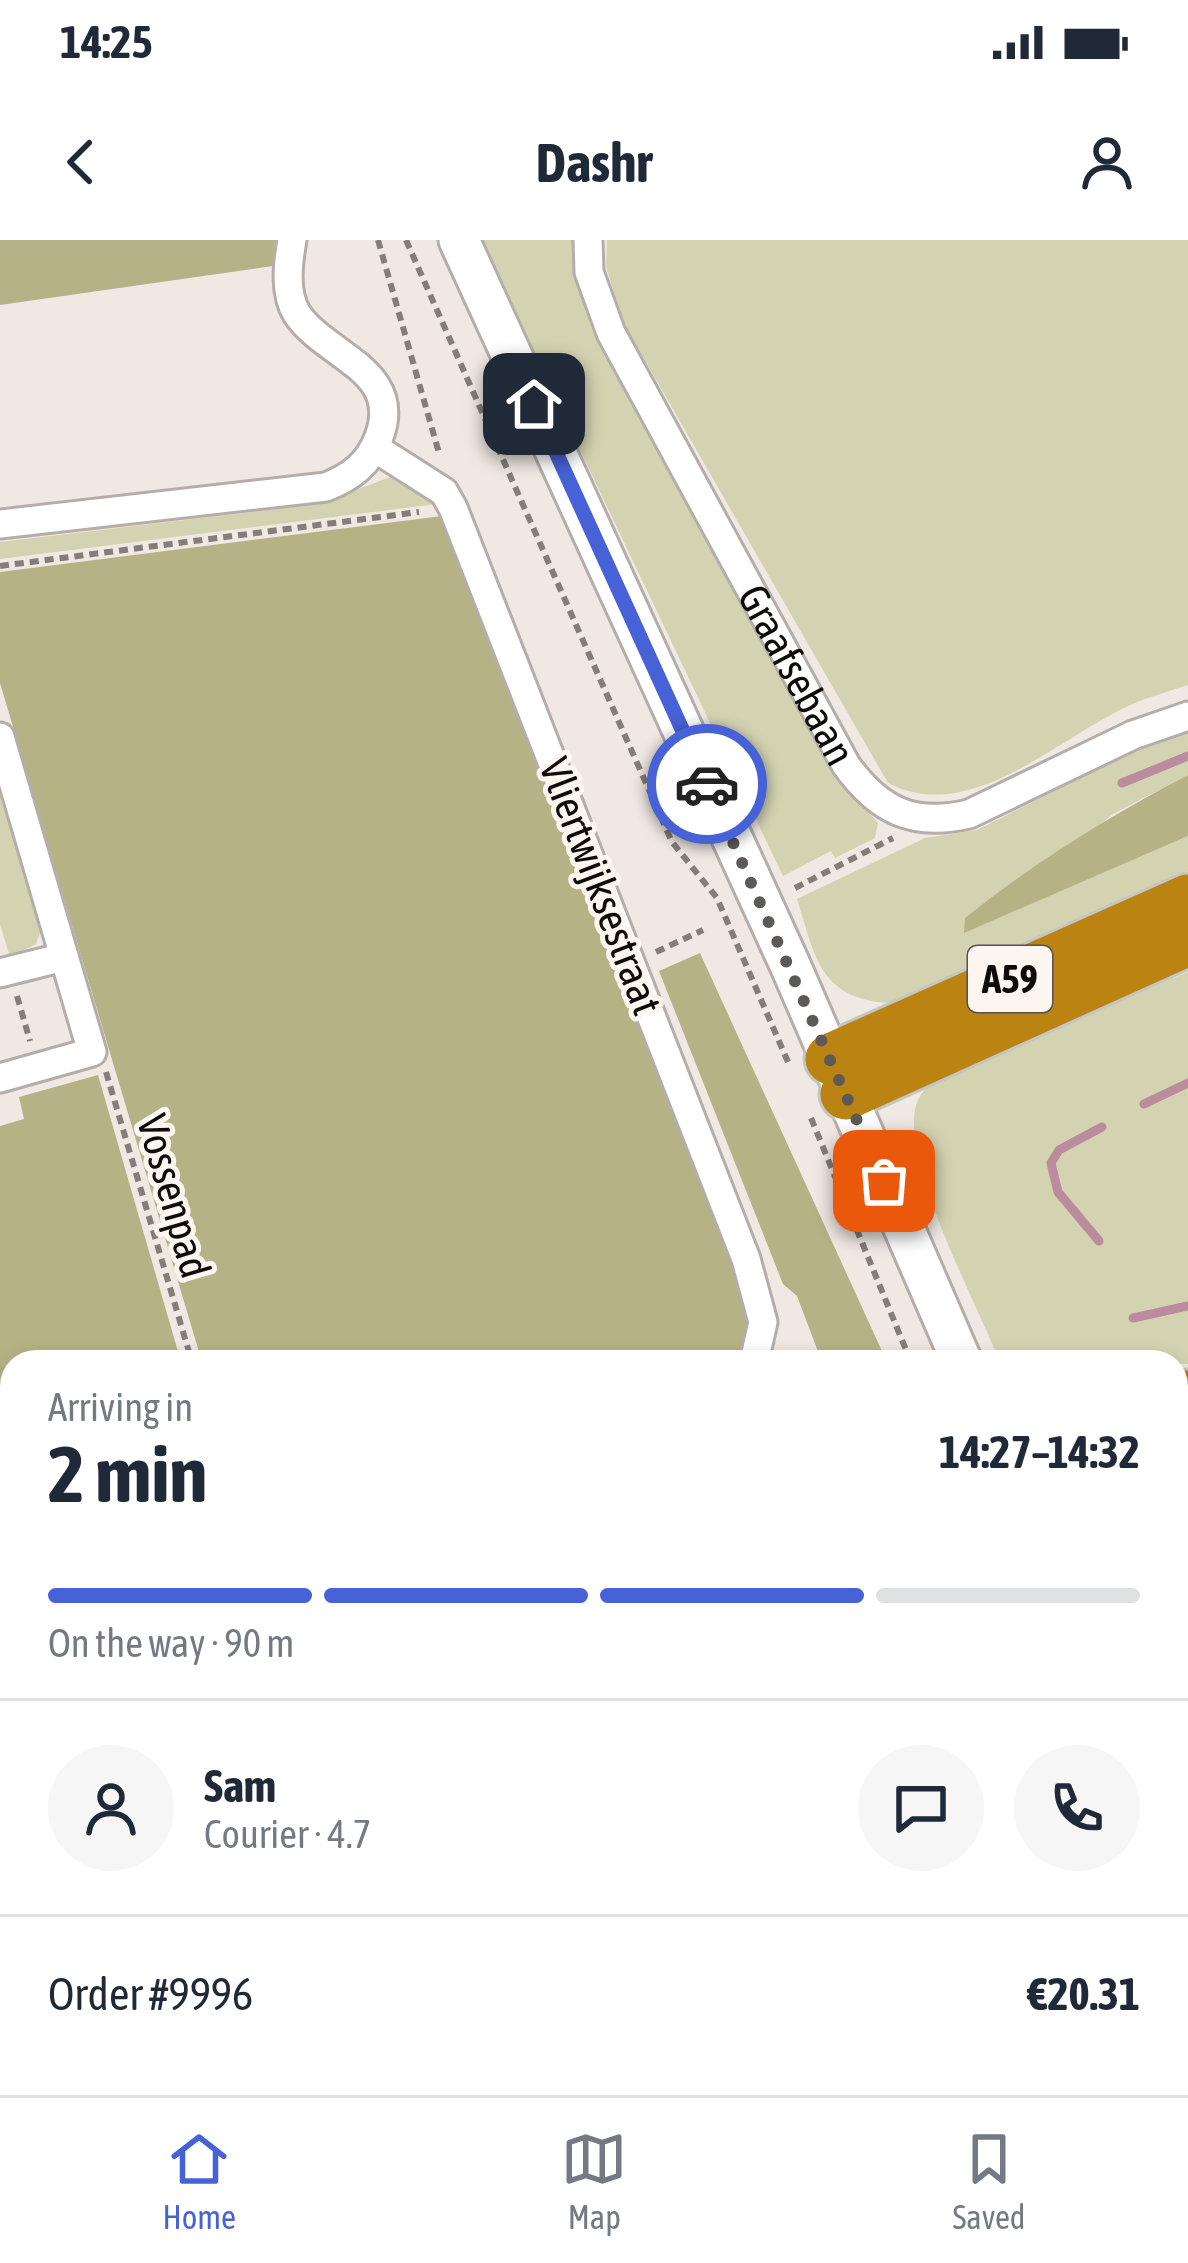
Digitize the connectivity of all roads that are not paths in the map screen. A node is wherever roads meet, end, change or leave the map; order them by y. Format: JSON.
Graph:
{"nodes":[{"id":1,"x":292,"y":240,"type":"edge"},
{"id":2,"x":459,"y":240,"type":"edge"},
{"id":3,"x":588,"y":240,"type":"edge"},
{"id":4,"x":375,"y":448,"type":"junction"},
{"id":5,"x":0,"y":524,"type":"edge"},
{"id":6,"x":1188,"y":716,"type":"edge"},
{"id":7,"x":0,"y":737,"type":"edge"},
{"id":8,"x":1188,"y":900,"type":"edge"},
{"id":9,"x":1188,"y":940,"type":"edge"},
{"id":10,"x":64,"y":957,"type":"junction"},
{"id":11,"x":0,"y":973,"type":"edge"},
{"id":12,"x":0,"y":1078,"type":"edge"},
{"id":13,"x":819,"y":1084,"type":"junction"},
{"id":14,"x":757,"y":1350,"type":"edge"},
{"id":15,"x":955,"y":1350,"type":"edge"}],
"edges":[{"from":1,"to":4,"type":"street"},
{"from":2,"to":13,"type":"street"},
{"from":3,"to":6,"type":"street","name":"Graafsebaan"},
{"from":4,"to":5,"type":"street"},
{"from":4,"to":14,"type":"street","name":"Vliertwijksestraat"},
{"from":7,"to":10,"type":"street"},
{"from":8,"to":13,"type":"highway","number":"A59"},
{"from":9,"to":13,"type":"highway","number":"A59"},
{"from":10,"to":11,"type":"street"},
{"from":10,"to":12,"type":"street"},
{"from":13,"to":15,"type":"street"}]}
